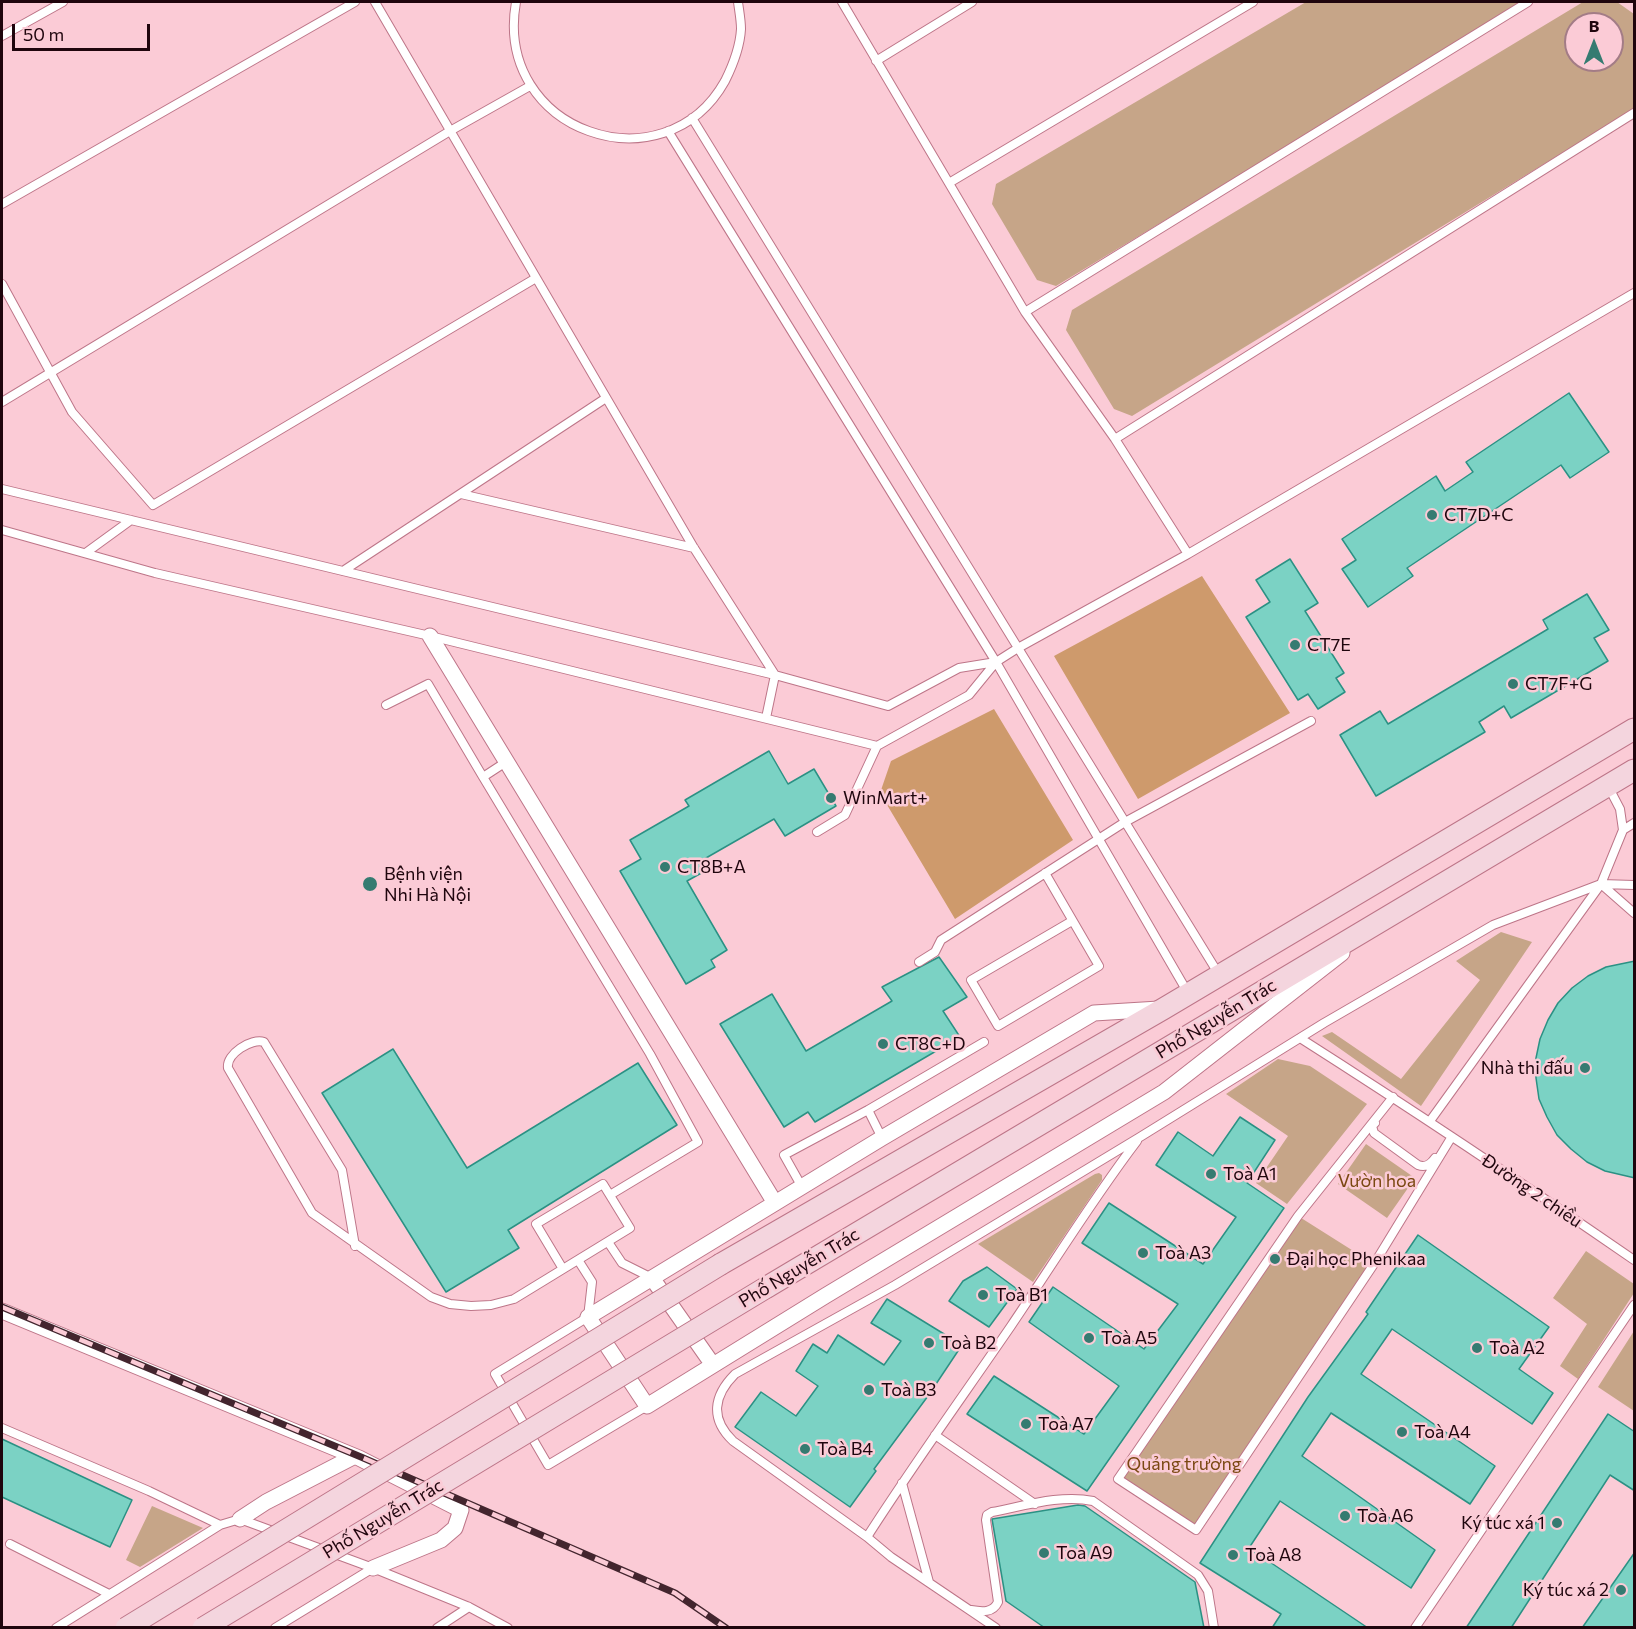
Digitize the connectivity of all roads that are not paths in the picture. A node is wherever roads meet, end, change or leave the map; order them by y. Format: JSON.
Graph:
{"nodes":[{"id":1,"x":63,"y":2,"type":"edge"},
{"id":2,"x":355,"y":2,"type":"edge"},
{"id":3,"x":375,"y":2,"type":"edge"},
{"id":4,"x":516,"y":2,"type":"edge"},
{"id":5,"x":738,"y":2,"type":"edge"},
{"id":6,"x":842,"y":2,"type":"edge"},
{"id":7,"x":972,"y":2,"type":"edge"},
{"id":8,"x":1253,"y":2,"type":"edge"},
{"id":9,"x":1528,"y":2,"type":"edge"},
{"id":10,"x":2,"y":36,"type":"edge"},
{"id":11,"x":876,"y":61,"type":"junction"},
{"id":12,"x":530,"y":86,"type":"junction"},
{"id":13,"x":1635,"y":113,"type":"edge"},
{"id":14,"x":692,"y":118,"type":"junction"},
{"id":15,"x":450,"y":131,"type":"junction"},
{"id":16,"x":668,"y":131,"type":"junction"},
{"id":17,"x":949,"y":183,"type":"junction"},
{"id":18,"x":2,"y":204,"type":"edge"},
{"id":19,"x":536,"y":278,"type":"junction"},
{"id":20,"x":2,"y":284,"type":"edge"},
{"id":21,"x":1635,"y":293,"type":"edge"},
{"id":22,"x":1025,"y":312,"type":"junction"},
{"id":23,"x":50,"y":373,"type":"junction"},
{"id":24,"x":606,"y":398,"type":"junction"},
{"id":25,"x":2,"y":402,"type":"edge"},
{"id":26,"x":1115,"y":439,"type":"junction"},
{"id":27,"x":2,"y":489,"type":"edge"},
{"id":28,"x":461,"y":494,"type":"junction"},
{"id":29,"x":130,"y":520,"type":"junction"},
{"id":30,"x":2,"y":530,"type":"edge"},
{"id":31,"x":694,"y":548,"type":"junction"},
{"id":32,"x":87,"y":552,"type":"junction"},
{"id":33,"x":1188,"y":554,"type":"junction"},
{"id":34,"x":343,"y":571,"type":"junction"},
{"id":35,"x":430,"y":636,"type":"junction"},
{"id":36,"x":1018,"y":648,"type":"junction"},
{"id":37,"x":996,"y":662,"type":"junction"},
{"id":38,"x":775,"y":675,"type":"junction"},
{"id":39,"x":386,"y":705,"type":"dead end"},
{"id":40,"x":766,"y":718,"type":"junction"},
{"id":41,"x":1311,"y":721,"type":"dead end"},
{"id":42,"x":1635,"y":729,"type":"edge"},
{"id":43,"x":877,"y":746,"type":"junction"},
{"id":44,"x":1590,"y":755,"type":"junction"},
{"id":45,"x":507,"y":761,"type":"junction"},
{"id":46,"x":1635,"y":770,"type":"edge"},
{"id":47,"x":483,"y":777,"type":"junction"},
{"id":48,"x":1608,"y":785,"type":"junction"},
{"id":49,"x":1125,"y":822,"type":"junction"},
{"id":50,"x":1635,"y":823,"type":"edge"},
{"id":51,"x":1623,"y":830,"type":"junction"},
{"id":52,"x":817,"y":832,"type":"dead end"},
{"id":53,"x":1099,"y":837,"type":"junction"},
{"id":54,"x":1045,"y":873,"type":"junction"},
{"id":55,"x":1601,"y":884,"type":"junction"},
{"id":56,"x":1635,"y":885,"type":"edge"},
{"id":57,"x":1397,"y":911,"type":"junction"},
{"id":58,"x":1635,"y":912,"type":"edge"},
{"id":59,"x":1072,"y":921,"type":"junction"},
{"id":60,"x":919,"y":962,"type":"dead end"},
{"id":61,"x":1219,"y":974,"type":"junction"},
{"id":62,"x":1188,"y":994,"type":"junction"},
{"id":63,"x":1163,"y":1009,"type":"junction"},
{"id":64,"x":1300,"y":1038,"type":"junction"},
{"id":65,"x":984,"y":1042,"type":"dead end"},
{"id":66,"x":1393,"y":1097,"type":"junction"},
{"id":67,"x":867,"y":1110,"type":"junction"},
{"id":68,"x":1430,"y":1121,"type":"junction"},
{"id":69,"x":1140,"y":1137,"type":"junction"},
{"id":70,"x":882,"y":1138,"type":"junction"},
{"id":71,"x":1451,"y":1138,"type":"junction"},
{"id":72,"x":802,"y":1187,"type":"junction"},
{"id":73,"x":610,"y":1195,"type":"junction"},
{"id":74,"x":775,"y":1203,"type":"junction"},
{"id":75,"x":608,"y":1242,"type":"junction"},
{"id":76,"x":355,"y":1245,"type":"junction"},
{"id":77,"x":578,"y":1260,"type":"junction"},
{"id":78,"x":1635,"y":1260,"type":"edge"},
{"id":79,"x":563,"y":1269,"type":"junction"},
{"id":80,"x":652,"y":1278,"type":"junction"},
{"id":81,"x":1635,"y":1305,"type":"edge"},
{"id":82,"x":2,"y":1311,"type":"edge"},
{"id":83,"x":588,"y":1317,"type":"junction"},
{"id":84,"x":713,"y":1365,"type":"junction"},
{"id":85,"x":647,"y":1406,"type":"junction"},
{"id":86,"x":2,"y":1428,"type":"edge"},
{"id":87,"x":935,"y":1435,"type":"junction"},
{"id":88,"x":353,"y":1456,"type":"junction"},
{"id":89,"x":902,"y":1483,"type":"junction"},
{"id":90,"x":1035,"y":1504,"type":"junction"},
{"id":91,"x":240,"y":1519,"type":"junction"},
{"id":92,"x":220,"y":1525,"type":"junction"},
{"id":93,"x":867,"y":1537,"type":"junction"},
{"id":94,"x":10,"y":1544,"type":"dead end"},
{"id":95,"x":373,"y":1568,"type":"junction"},
{"id":96,"x":929,"y":1582,"type":"junction"},
{"id":97,"x":109,"y":1594,"type":"junction"},
{"id":98,"x":469,"y":1607,"type":"junction"},
{"id":99,"x":969,"y":1610,"type":"junction"},
{"id":100,"x":56,"y":1628,"type":"edge"},
{"id":101,"x":126,"y":1628,"type":"edge"},
{"id":102,"x":203,"y":1628,"type":"edge"},
{"id":103,"x":275,"y":1628,"type":"edge"},
{"id":104,"x":437,"y":1628,"type":"edge"},
{"id":105,"x":508,"y":1628,"type":"edge"},
{"id":106,"x":996,"y":1628,"type":"edge"},
{"id":107,"x":1214,"y":1628,"type":"edge"},
{"id":108,"x":1414,"y":1628,"type":"edge"}],
"edges":[{"from":1,"to":10,"type":"lane"},
{"from":2,"to":18,"type":"lane"},
{"from":3,"to":15,"type":"lane"},
{"from":4,"to":12,"type":"lane"},
{"from":5,"to":14,"type":"lane"},
{"from":6,"to":11,"type":"lane"},
{"from":7,"to":11,"type":"lane"},
{"from":8,"to":17,"type":"lane"},
{"from":9,"to":22,"type":"lane"},
{"from":11,"to":17,"type":"lane"},
{"from":12,"to":15,"type":"lane"},
{"from":12,"to":16,"type":"lane"},
{"from":13,"to":26,"type":"lane"},
{"from":14,"to":16,"type":"lane"},
{"from":14,"to":36,"type":"lane"},
{"from":15,"to":19,"type":"lane"},
{"from":15,"to":23,"type":"lane"},
{"from":16,"to":37,"type":"lane"},
{"from":17,"to":22,"type":"lane"},
{"from":19,"to":23,"type":"lane"},
{"from":19,"to":24,"type":"lane"},
{"from":20,"to":23,"type":"lane"},
{"from":21,"to":33,"type":"lane"},
{"from":22,"to":26,"type":"lane"},
{"from":23,"to":25,"type":"lane"},
{"from":24,"to":28,"type":"lane"},
{"from":24,"to":31,"type":"lane"},
{"from":26,"to":33,"type":"lane"},
{"from":27,"to":29,"type":"lane"},
{"from":28,"to":31,"type":"lane"},
{"from":28,"to":34,"type":"lane"},
{"from":29,"to":32,"type":"lane"},
{"from":29,"to":34,"type":"lane"},
{"from":30,"to":32,"type":"lane"},
{"from":31,"to":38,"type":"lane"},
{"from":32,"to":35,"type":"lane"},
{"from":33,"to":36,"type":"lane"},
{"from":34,"to":38,"type":"lane"},
{"from":35,"to":40,"type":"lane"},
{"from":35,"to":45,"type":"street"},
{"from":36,"to":37,"type":"lane"},
{"from":36,"to":49,"type":"lane"},
{"from":37,"to":38,"type":"lane"},
{"from":37,"to":43,"type":"lane"},
{"from":37,"to":53,"type":"lane"},
{"from":38,"to":40,"type":"lane"},
{"from":39,"to":47,"type":"lane"},
{"from":40,"to":43,"type":"lane"},
{"from":41,"to":49,"type":"lane"},
{"from":42,"to":44,"type":"main road","name":"Phố Nguyễn Trác"},
{"from":43,"to":52,"type":"lane"},
{"from":44,"to":48,"type":"main road"},
{"from":44,"to":61,"type":"main road","name":"Phố Nguyễn Trác"},
{"from":45,"to":47,"type":"lane"},
{"from":45,"to":74,"type":"street"},
{"from":46,"to":48,"type":"main road","name":"Phố Nguyễn Trác"},
{"from":47,"to":73,"type":"lane"},
{"from":48,"to":51,"type":"lane"},
{"from":48,"to":57,"type":"main road","name":"Phố Nguyễn Trác"},
{"from":49,"to":53,"type":"lane"},
{"from":49,"to":61,"type":"lane"},
{"from":50,"to":51,"type":"lane"},
{"from":51,"to":55,"type":"lane"},
{"from":53,"to":54,"type":"lane"},
{"from":53,"to":62,"type":"lane"},
{"from":54,"to":59,"type":"lane"},
{"from":54,"to":60,"type":"lane"},
{"from":55,"to":56,"type":"lane"},
{"from":55,"to":58,"type":"lane"},
{"from":55,"to":64,"type":"lane"},
{"from":55,"to":68,"type":"lane"},
{"from":57,"to":84,"type":"street","name":"Phố Nguyễn Trác"},
{"from":57,"to":102,"type":"main road","name":"Phố Nguyễn Trác","bridge":true},
{"from":59,"to":59,"type":"lane"},
{"from":61,"to":62,"type":"main road","name":"Phố Nguyễn Trác"},
{"from":62,"to":63,"type":"main road","name":"Phố Nguyễn Trác"},
{"from":63,"to":70,"type":"street","name":"Phố Nguyễn Trác"},
{"from":63,"to":101,"type":"main road","name":"Phố Nguyễn Trác","bridge":true},
{"from":64,"to":66,"type":"lane","name":"Đường 2 chiều"},
{"from":64,"to":69,"type":"lane"},
{"from":65,"to":67,"type":"lane"},
{"from":66,"to":68,"type":"lane","name":"Đường 2 chiều"},
{"from":66,"to":71,"type":"lane"},
{"from":66,"to":71,"type":"lane"},
{"from":67,"to":70,"type":"lane"},
{"from":67,"to":72,"type":"lane"},
{"from":68,"to":71,"type":"lane","name":"Đường 2 chiều"},
{"from":69,"to":87,"type":"lane"},
{"from":69,"to":93,"type":"lane"},
{"from":70,"to":72,"type":"street","name":"Phố Nguyễn Trác"},
{"from":71,"to":78,"type":"lane","name":"Đường 2 chiều"},
{"from":72,"to":74,"type":"street","name":"Phố Nguyễn Trác"},
{"from":73,"to":75,"type":"lane"},
{"from":73,"to":79,"type":"lane"},
{"from":74,"to":80,"type":"street","name":"Phố Nguyễn Trác"},
{"from":75,"to":77,"type":"lane"},
{"from":75,"to":80,"type":"lane"},
{"from":76,"to":76,"type":"lane"},
{"from":76,"to":79,"type":"lane"},
{"from":77,"to":79,"type":"lane"},
{"from":77,"to":83,"type":"lane"},
{"from":80,"to":83,"type":"street","name":"Phố Nguyễn Trác"},
{"from":80,"to":84,"type":"street"},
{"from":81,"to":108,"type":"lane"},
{"from":82,"to":88,"type":"street"},
{"from":83,"to":85,"type":"street"},
{"from":83,"to":85,"type":"lane"},
{"from":84,"to":85,"type":"street","name":"Phố Nguyễn Trác"},
{"from":86,"to":92,"type":"lane"},
{"from":87,"to":89,"type":"lane"},
{"from":87,"to":90,"type":"lane"},
{"from":88,"to":91,"type":"street"},
{"from":88,"to":95,"type":"street"},
{"from":89,"to":93,"type":"lane"},
{"from":89,"to":96,"type":"lane"},
{"from":90,"to":99,"type":"lane"},
{"from":90,"to":107,"type":"lane"},
{"from":91,"to":92,"type":"lane"},
{"from":91,"to":95,"type":"lane"},
{"from":92,"to":97,"type":"lane"},
{"from":93,"to":96,"type":"lane"},
{"from":94,"to":97,"type":"lane"},
{"from":95,"to":98,"type":"lane"},
{"from":95,"to":103,"type":"lane"},
{"from":96,"to":99,"type":"lane"},
{"from":97,"to":100,"type":"lane"},
{"from":98,"to":104,"type":"lane"},
{"from":98,"to":105,"type":"lane"},
{"from":99,"to":106,"type":"lane"}]}
